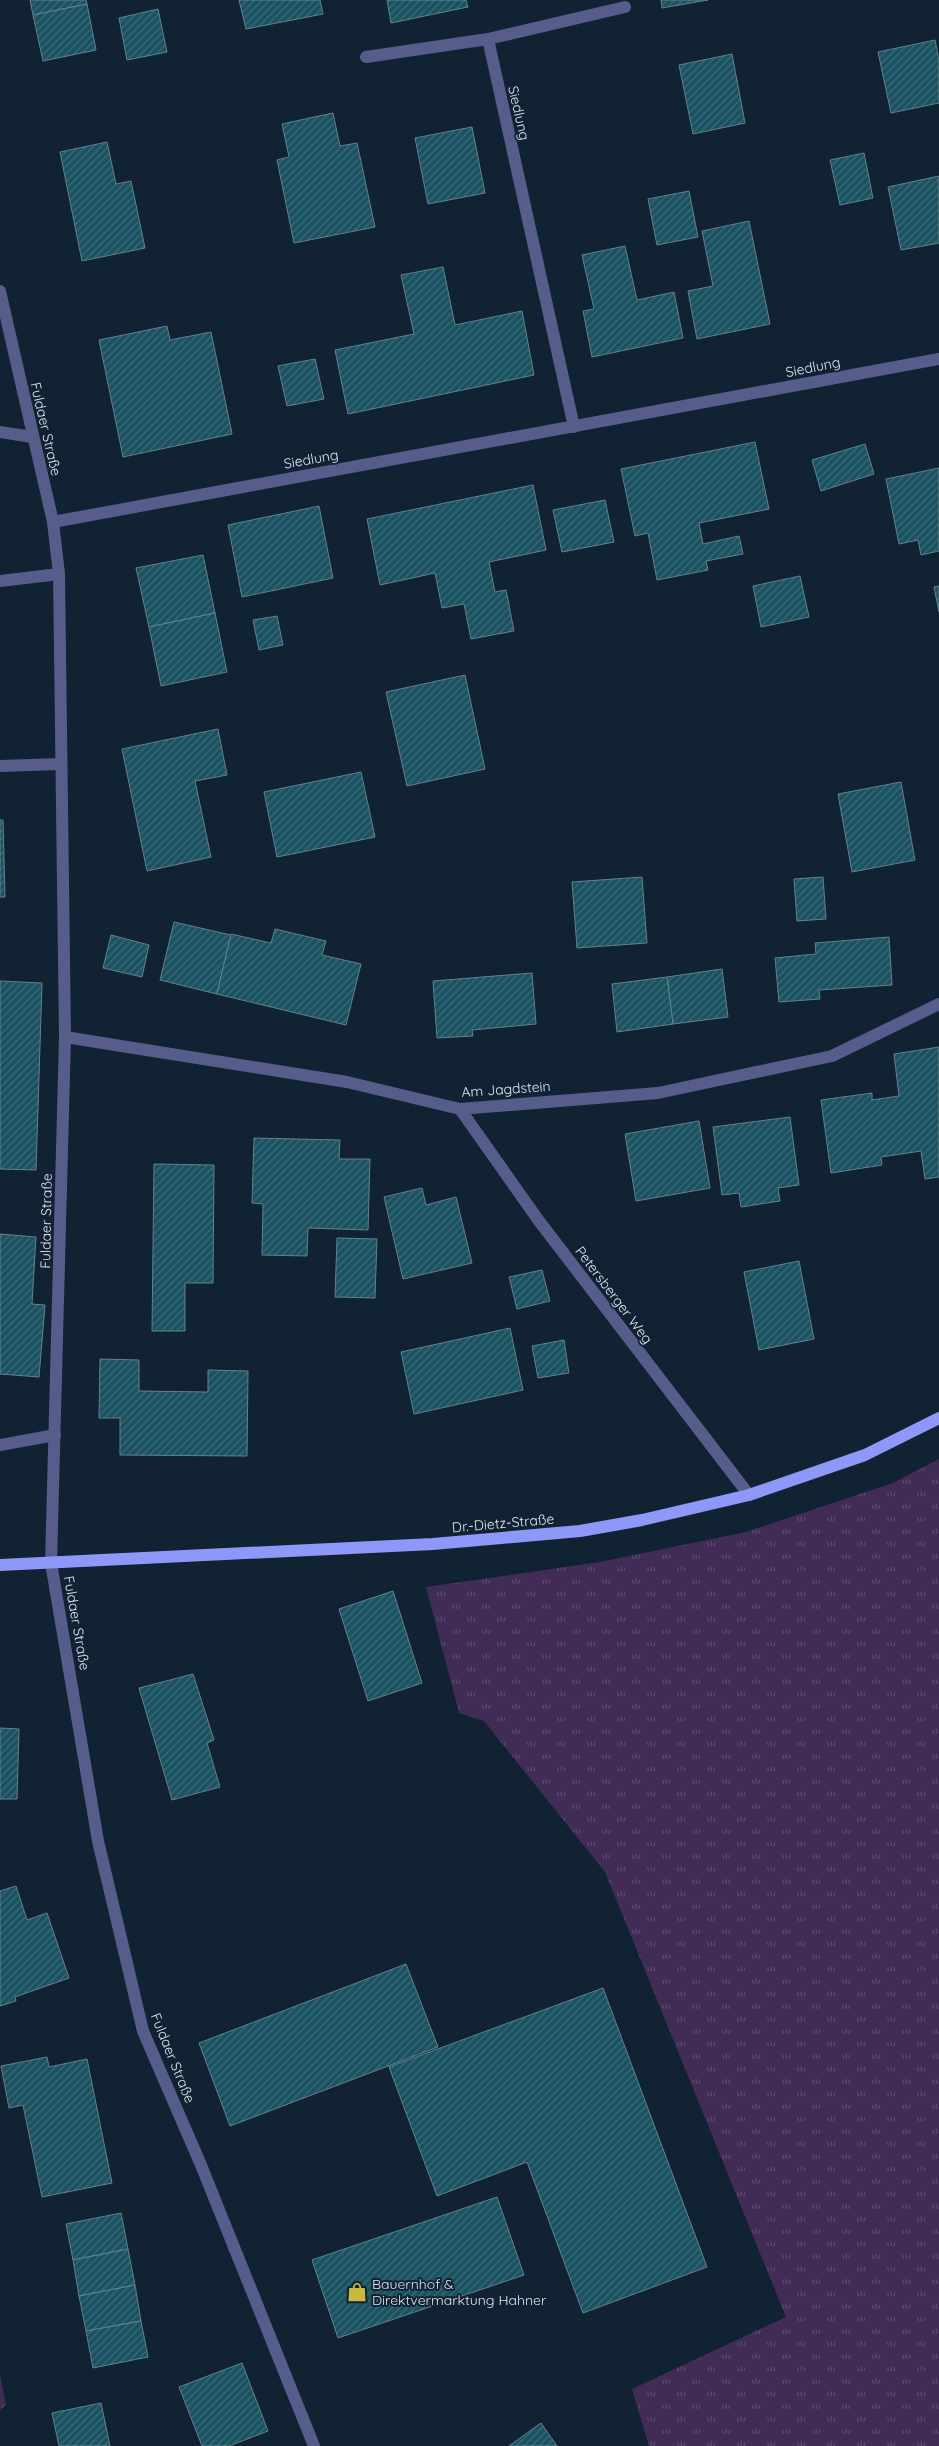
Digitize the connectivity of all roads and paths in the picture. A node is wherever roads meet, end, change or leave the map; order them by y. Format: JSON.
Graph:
{"nodes":[{"id":1,"x":626,"y":7,"type":"dead end"},
{"id":2,"x":488,"y":39,"type":"junction"},
{"id":3,"x":366,"y":57,"type":"dead end"},
{"id":4,"x":0,"y":291,"type":"edge"},
{"id":5,"x":939,"y":359,"type":"edge"},
{"id":6,"x":574,"y":427,"type":"junction"},
{"id":7,"x":0,"y":432,"type":"edge"},
{"id":8,"x":32,"y":436,"type":"junction"},
{"id":9,"x":53,"y":522,"type":"junction"},
{"id":10,"x":59,"y":574,"type":"junction"},
{"id":11,"x":0,"y":581,"type":"edge"},
{"id":12,"x":60,"y":764,"type":"junction"},
{"id":13,"x":0,"y":766,"type":"edge"},
{"id":14,"x":939,"y":1004,"type":"edge"},
{"id":15,"x":65,"y":1037,"type":"junction"},
{"id":16,"x":460,"y":1109,"type":"junction"},
{"id":17,"x":939,"y":1418,"type":"edge"},
{"id":18,"x":55,"y":1435,"type":"junction"},
{"id":19,"x":0,"y":1445,"type":"edge"},
{"id":20,"x":750,"y":1495,"type":"junction"},
{"id":21,"x":51,"y":1563,"type":"junction"},
{"id":22,"x":0,"y":1565,"type":"edge"},
{"id":23,"x":314,"y":2446,"type":"edge"}],
"edges":[{"from":1,"to":2,"type":"street"},
{"from":2,"to":3,"type":"street"},
{"from":2,"to":6,"type":"street","name":"Siedlung"},
{"from":4,"to":8,"type":"street","name":"Fuldaer Straße"},
{"from":5,"to":6,"type":"street","name":"Siedlung"},
{"from":6,"to":9,"type":"street","name":"Siedlung"},
{"from":7,"to":8,"type":"street"},
{"from":8,"to":9,"type":"street","name":"Fuldaer Straße"},
{"from":9,"to":10,"type":"street","name":"Fuldaer Straße"},
{"from":10,"to":11,"type":"street"},
{"from":10,"to":12,"type":"street","name":"Fuldaer Straße"},
{"from":12,"to":13,"type":"street"},
{"from":12,"to":15,"type":"street","name":"Fuldaer Straße"},
{"from":14,"to":16,"type":"street","name":"Am Jagdstein"},
{"from":15,"to":16,"type":"street","name":"Am Jagdstein"},
{"from":15,"to":18,"type":"street","name":"Fuldaer Straße"},
{"from":16,"to":20,"type":"street","name":"Petersberger Weg"},
{"from":17,"to":20,"type":"main road","name":"Dr.-Dietz-Straße"},
{"from":18,"to":19,"type":"street"},
{"from":18,"to":21,"type":"street","name":"Fuldaer Straße"},
{"from":20,"to":21,"type":"main road","name":"Dr.-Dietz-Straße"},
{"from":21,"to":22,"type":"main road","name":"Dr.-Dietz-Straße"},
{"from":21,"to":23,"type":"street","name":"Fuldaer Straße"}]}
